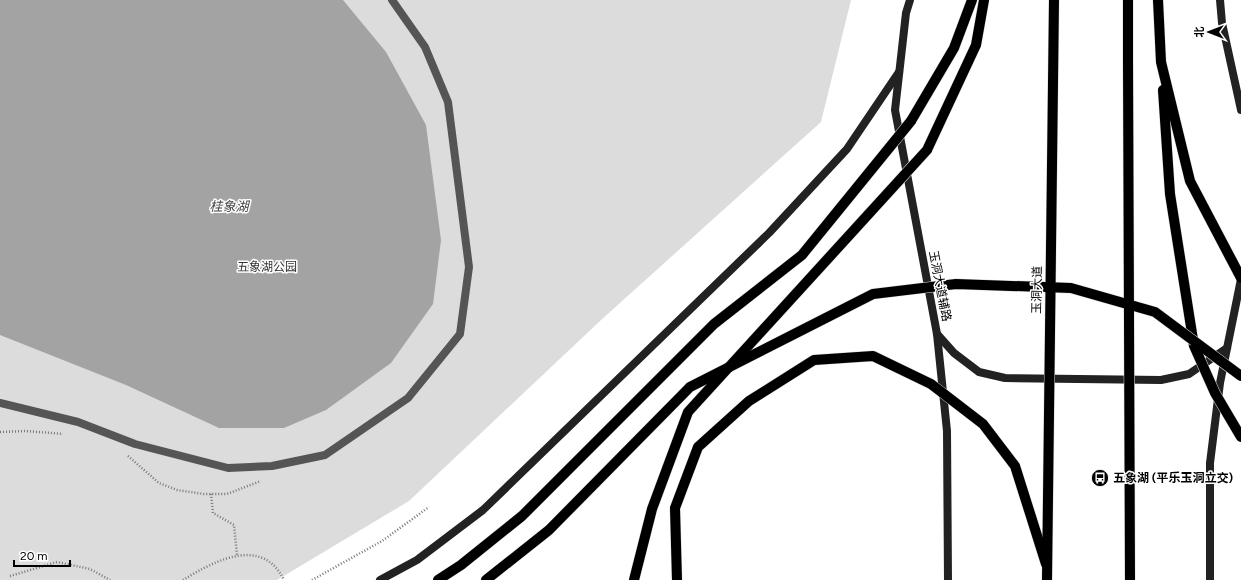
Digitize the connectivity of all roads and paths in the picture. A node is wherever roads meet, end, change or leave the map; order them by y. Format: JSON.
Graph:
{"nodes":[{"id":1,"x":392,"y":0,"type":"edge"},
{"id":2,"x":910,"y":0,"type":"edge"},
{"id":3,"x":972,"y":0,"type":"edge"},
{"id":4,"x":984,"y":0,"type":"edge"},
{"id":5,"x":1054,"y":0,"type":"edge"},
{"id":6,"x":1128,"y":0,"type":"edge"},
{"id":7,"x":1158,"y":0,"type":"edge"},
{"id":8,"x":1220,"y":0,"type":"edge"},
{"id":9,"x":1161,"y":62,"type":"junction"},
{"id":10,"x":900,"y":72,"type":"junction"},
{"id":11,"x":1241,"y":110,"type":"edge"},
{"id":12,"x":1241,"y":279,"type":"edge"},
{"id":13,"x":937,"y":334,"type":"junction"},
{"id":14,"x":1227,"y":348,"type":"junction"},
{"id":15,"x":1241,"y":376,"type":"edge"},
{"id":16,"x":0,"y":403,"type":"edge"},
{"id":17,"x":0,"y":432,"type":"edge"},
{"id":18,"x":69,"y":435,"type":"dead end"},
{"id":19,"x":1241,"y":437,"type":"edge"},
{"id":20,"x":122,"y":453,"type":"dead end"},
{"id":21,"x":272,"y":466,"type":"junction"},
{"id":22,"x":211,"y":494,"type":"junction"},
{"id":23,"x":429,"y":507,"type":"dead end"},
{"id":24,"x":237,"y":555,"type":"junction"},
{"id":25,"x":1046,"y":564,"type":"junction"},
{"id":26,"x":10,"y":576,"type":"dead end"},
{"id":27,"x":110,"y":580,"type":"edge"},
{"id":28,"x":183,"y":580,"type":"edge"},
{"id":29,"x":284,"y":580,"type":"edge"},
{"id":30,"x":312,"y":580,"type":"edge"},
{"id":31,"x":380,"y":580,"type":"edge"},
{"id":32,"x":438,"y":580,"type":"edge"},
{"id":33,"x":486,"y":580,"type":"edge"},
{"id":34,"x":634,"y":580,"type":"edge"},
{"id":35,"x":676,"y":580,"type":"edge"},
{"id":36,"x":948,"y":580,"type":"edge"},
{"id":37,"x":1047,"y":580,"type":"edge"},
{"id":38,"x":1130,"y":580,"type":"edge"},
{"id":39,"x":1210,"y":580,"type":"edge"}],
"edges":[{"from":1,"to":21,"type":"lane"},
{"from":2,"to":10,"type":"street","name":"玉洞大道辅路"},
{"from":3,"to":32,"type":"main road","bridge":true},
{"from":4,"to":34,"type":"main road","bridge":true},
{"from":5,"to":25,"type":"main road","name":"玉洞大道","bridge":true},
{"from":6,"to":38,"type":"main road","bridge":true},
{"from":7,"to":9,"type":"main road"},
{"from":8,"to":11,"type":"street"},
{"from":9,"to":12,"type":"main road"},
{"from":9,"to":19,"type":"main road","bridge":true},
{"from":10,"to":13,"type":"street","name":"玉洞大道辅路"},
{"from":10,"to":31,"type":"street"},
{"from":12,"to":14,"type":"street"},
{"from":13,"to":14,"type":"street"},
{"from":13,"to":36,"type":"street","name":"玉洞大道辅路"},
{"from":14,"to":39,"type":"street"},
{"from":15,"to":33,"type":"main road","bridge":true},
{"from":16,"to":21,"type":"lane"},
{"from":17,"to":18,"type":"path"},
{"from":20,"to":22,"type":"path"},
{"from":21,"to":22,"type":"path"},
{"from":22,"to":24,"type":"path"},
{"from":23,"to":30,"type":"path"},
{"from":24,"to":28,"type":"path"},
{"from":24,"to":29,"type":"path"},
{"from":25,"to":35,"type":"main road","bridge":true},
{"from":25,"to":37,"type":"main road","name":"玉洞大道","bridge":true},
{"from":26,"to":27,"type":"path"}]}
